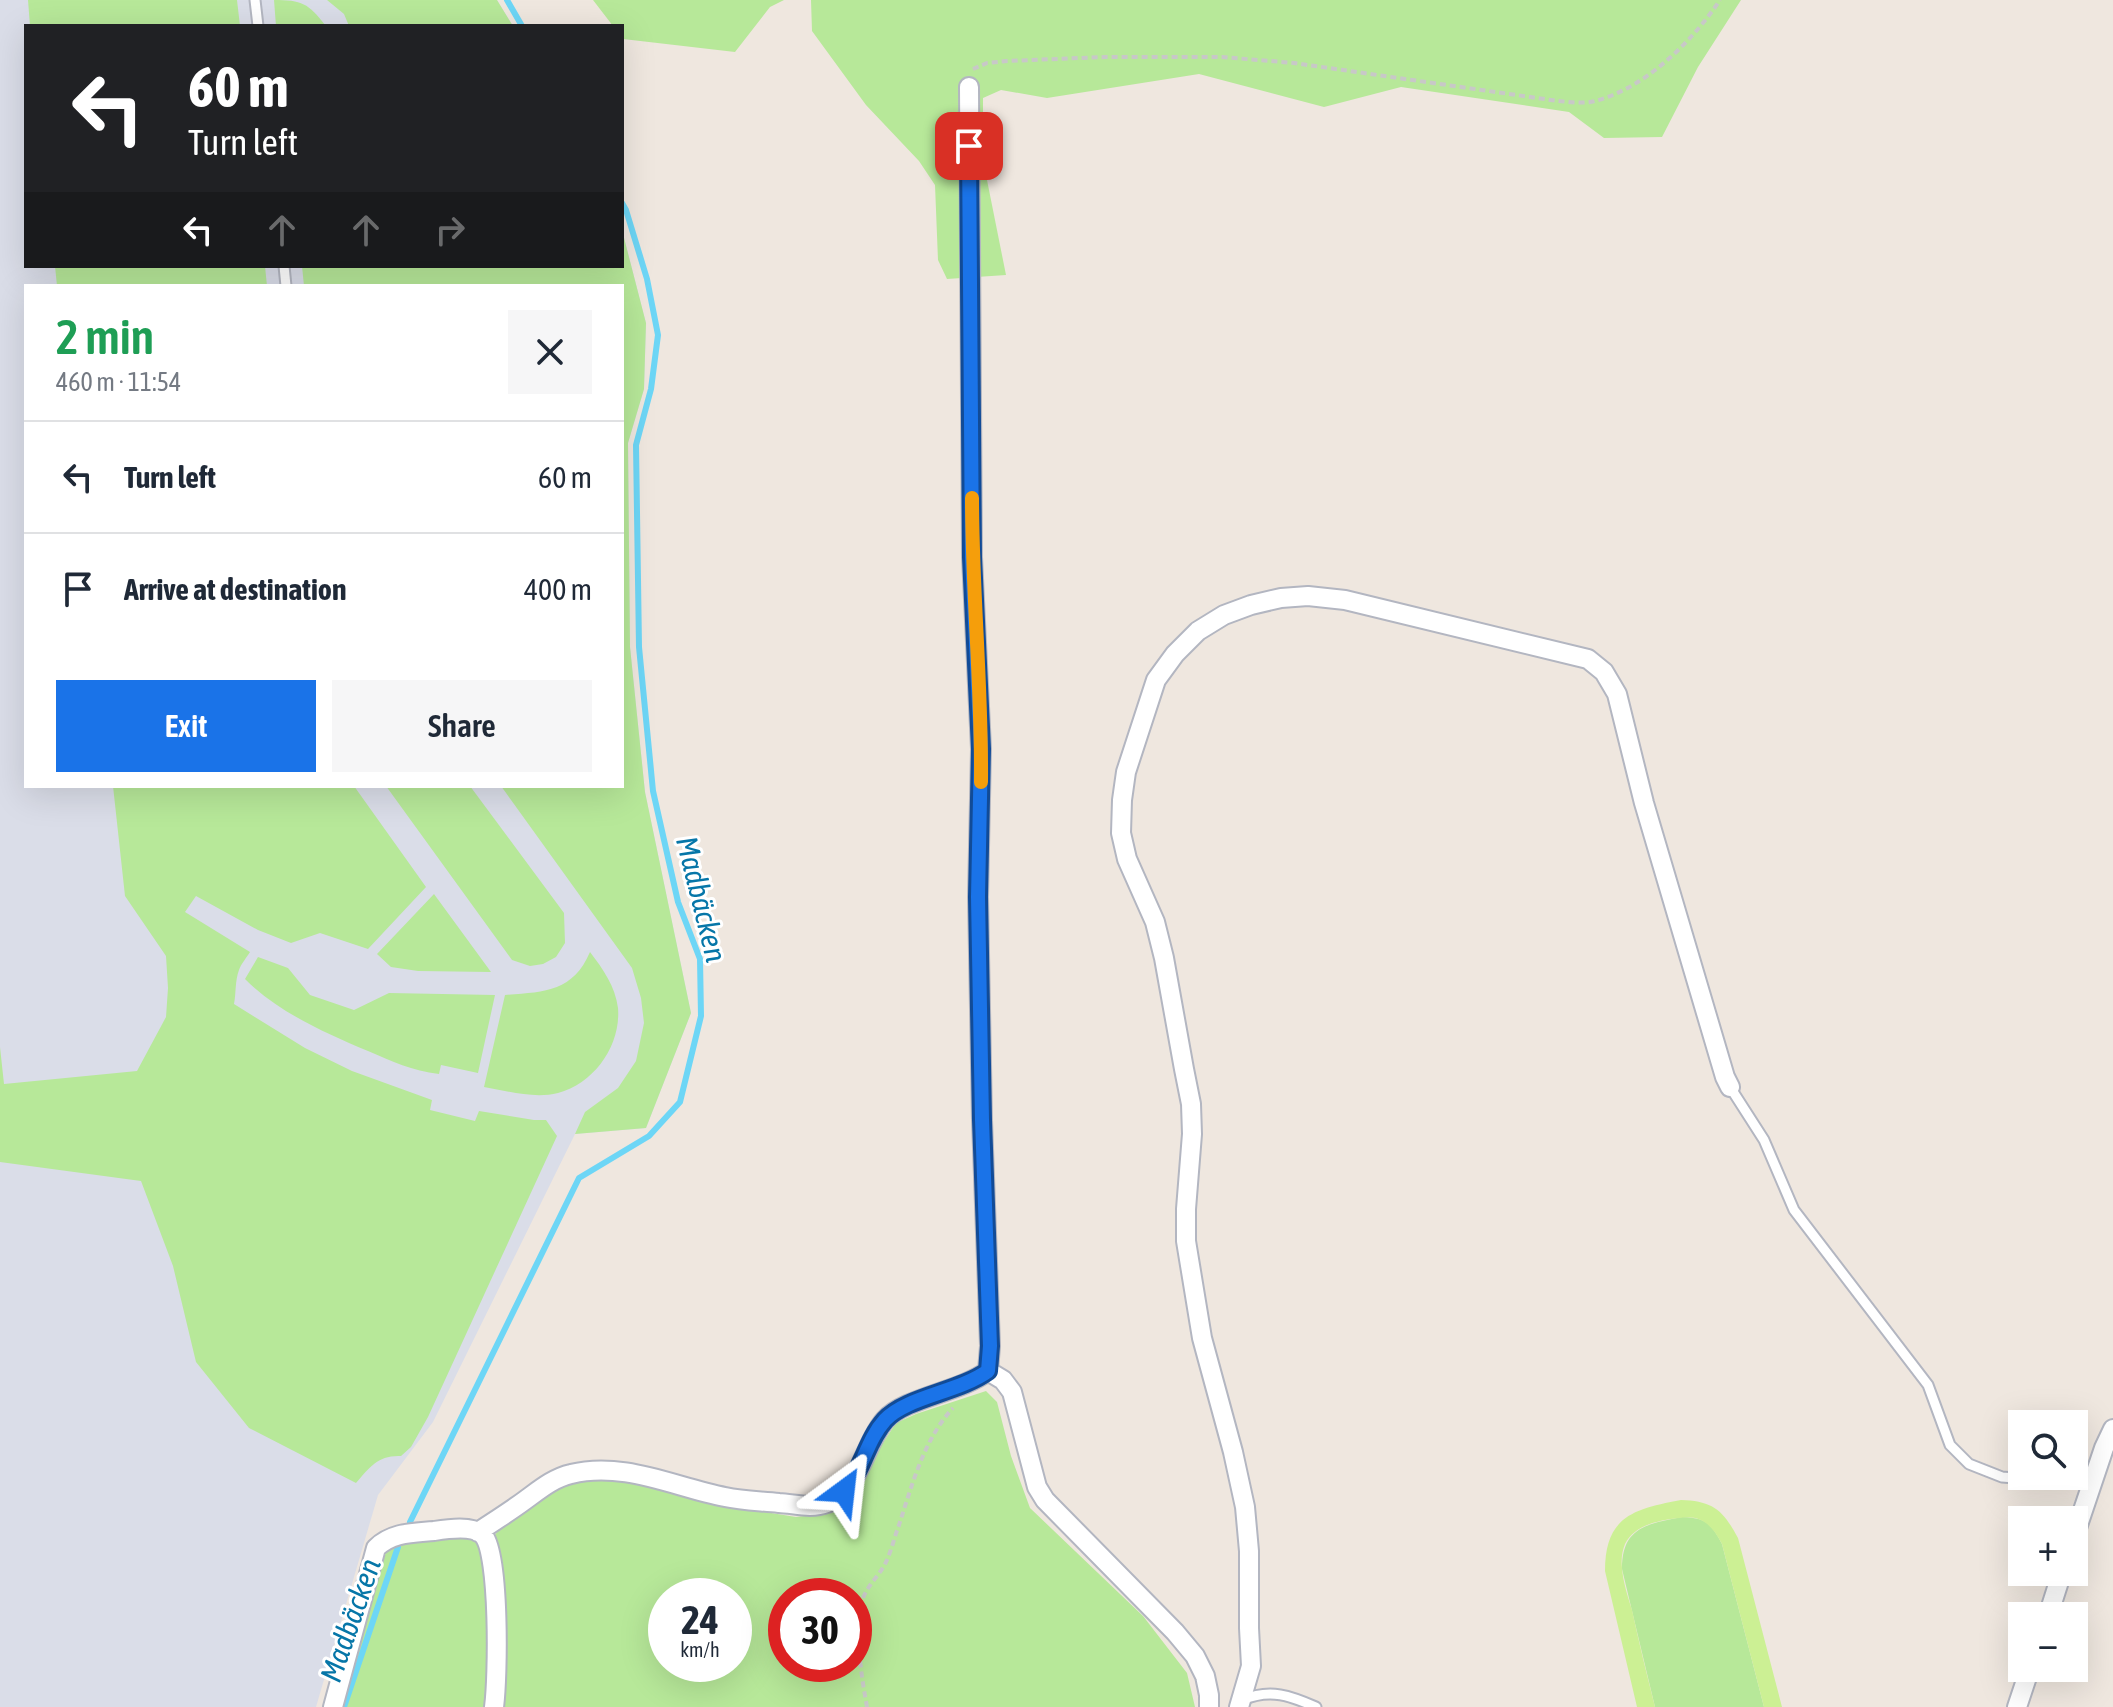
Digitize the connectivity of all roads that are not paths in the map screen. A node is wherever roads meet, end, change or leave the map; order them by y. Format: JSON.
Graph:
{"nodes":[{"id":1,"x":255,"y":0,"type":"edge"},
{"id":2,"x":258,"y":24,"type":"edge"},
{"id":3,"x":969,"y":87,"type":"road end"},
{"id":4,"x":1730,"y":1087,"type":"joint"},
{"id":5,"x":988,"y":1371,"type":"junction"},
{"id":6,"x":2113,"y":1429,"type":"edge"},
{"id":7,"x":2093,"y":1480,"type":"junction"},
{"id":8,"x":2084,"y":1506,"type":"edge"},
{"id":9,"x":478,"y":1532,"type":"junction"},
{"id":10,"x":2025,"y":1682,"type":"edge"},
{"id":11,"x":1240,"y":1704,"type":"edge"},
{"id":12,"x":333,"y":1707,"type":"edge"},
{"id":13,"x":494,"y":1707,"type":"edge"},
{"id":14,"x":1209,"y":1707,"type":"edge"},
{"id":15,"x":1316,"y":1707,"type":"edge"},
{"id":16,"x":2017,"y":1707,"type":"edge"}],
"edges":[{"from":1,"to":2,"type":"lane"},
{"from":3,"to":5,"type":"street"},
{"from":4,"to":7,"type":"lane"},
{"from":4,"to":11,"type":"street"},
{"from":5,"to":9,"type":"street"},
{"from":5,"to":14,"type":"street"},
{"from":6,"to":7,"type":"street"},
{"from":7,"to":8,"type":"street"},
{"from":9,"to":12,"type":"street"},
{"from":9,"to":13,"type":"street"},
{"from":10,"to":16,"type":"street"},
{"from":11,"to":15,"type":"lane"}]}
